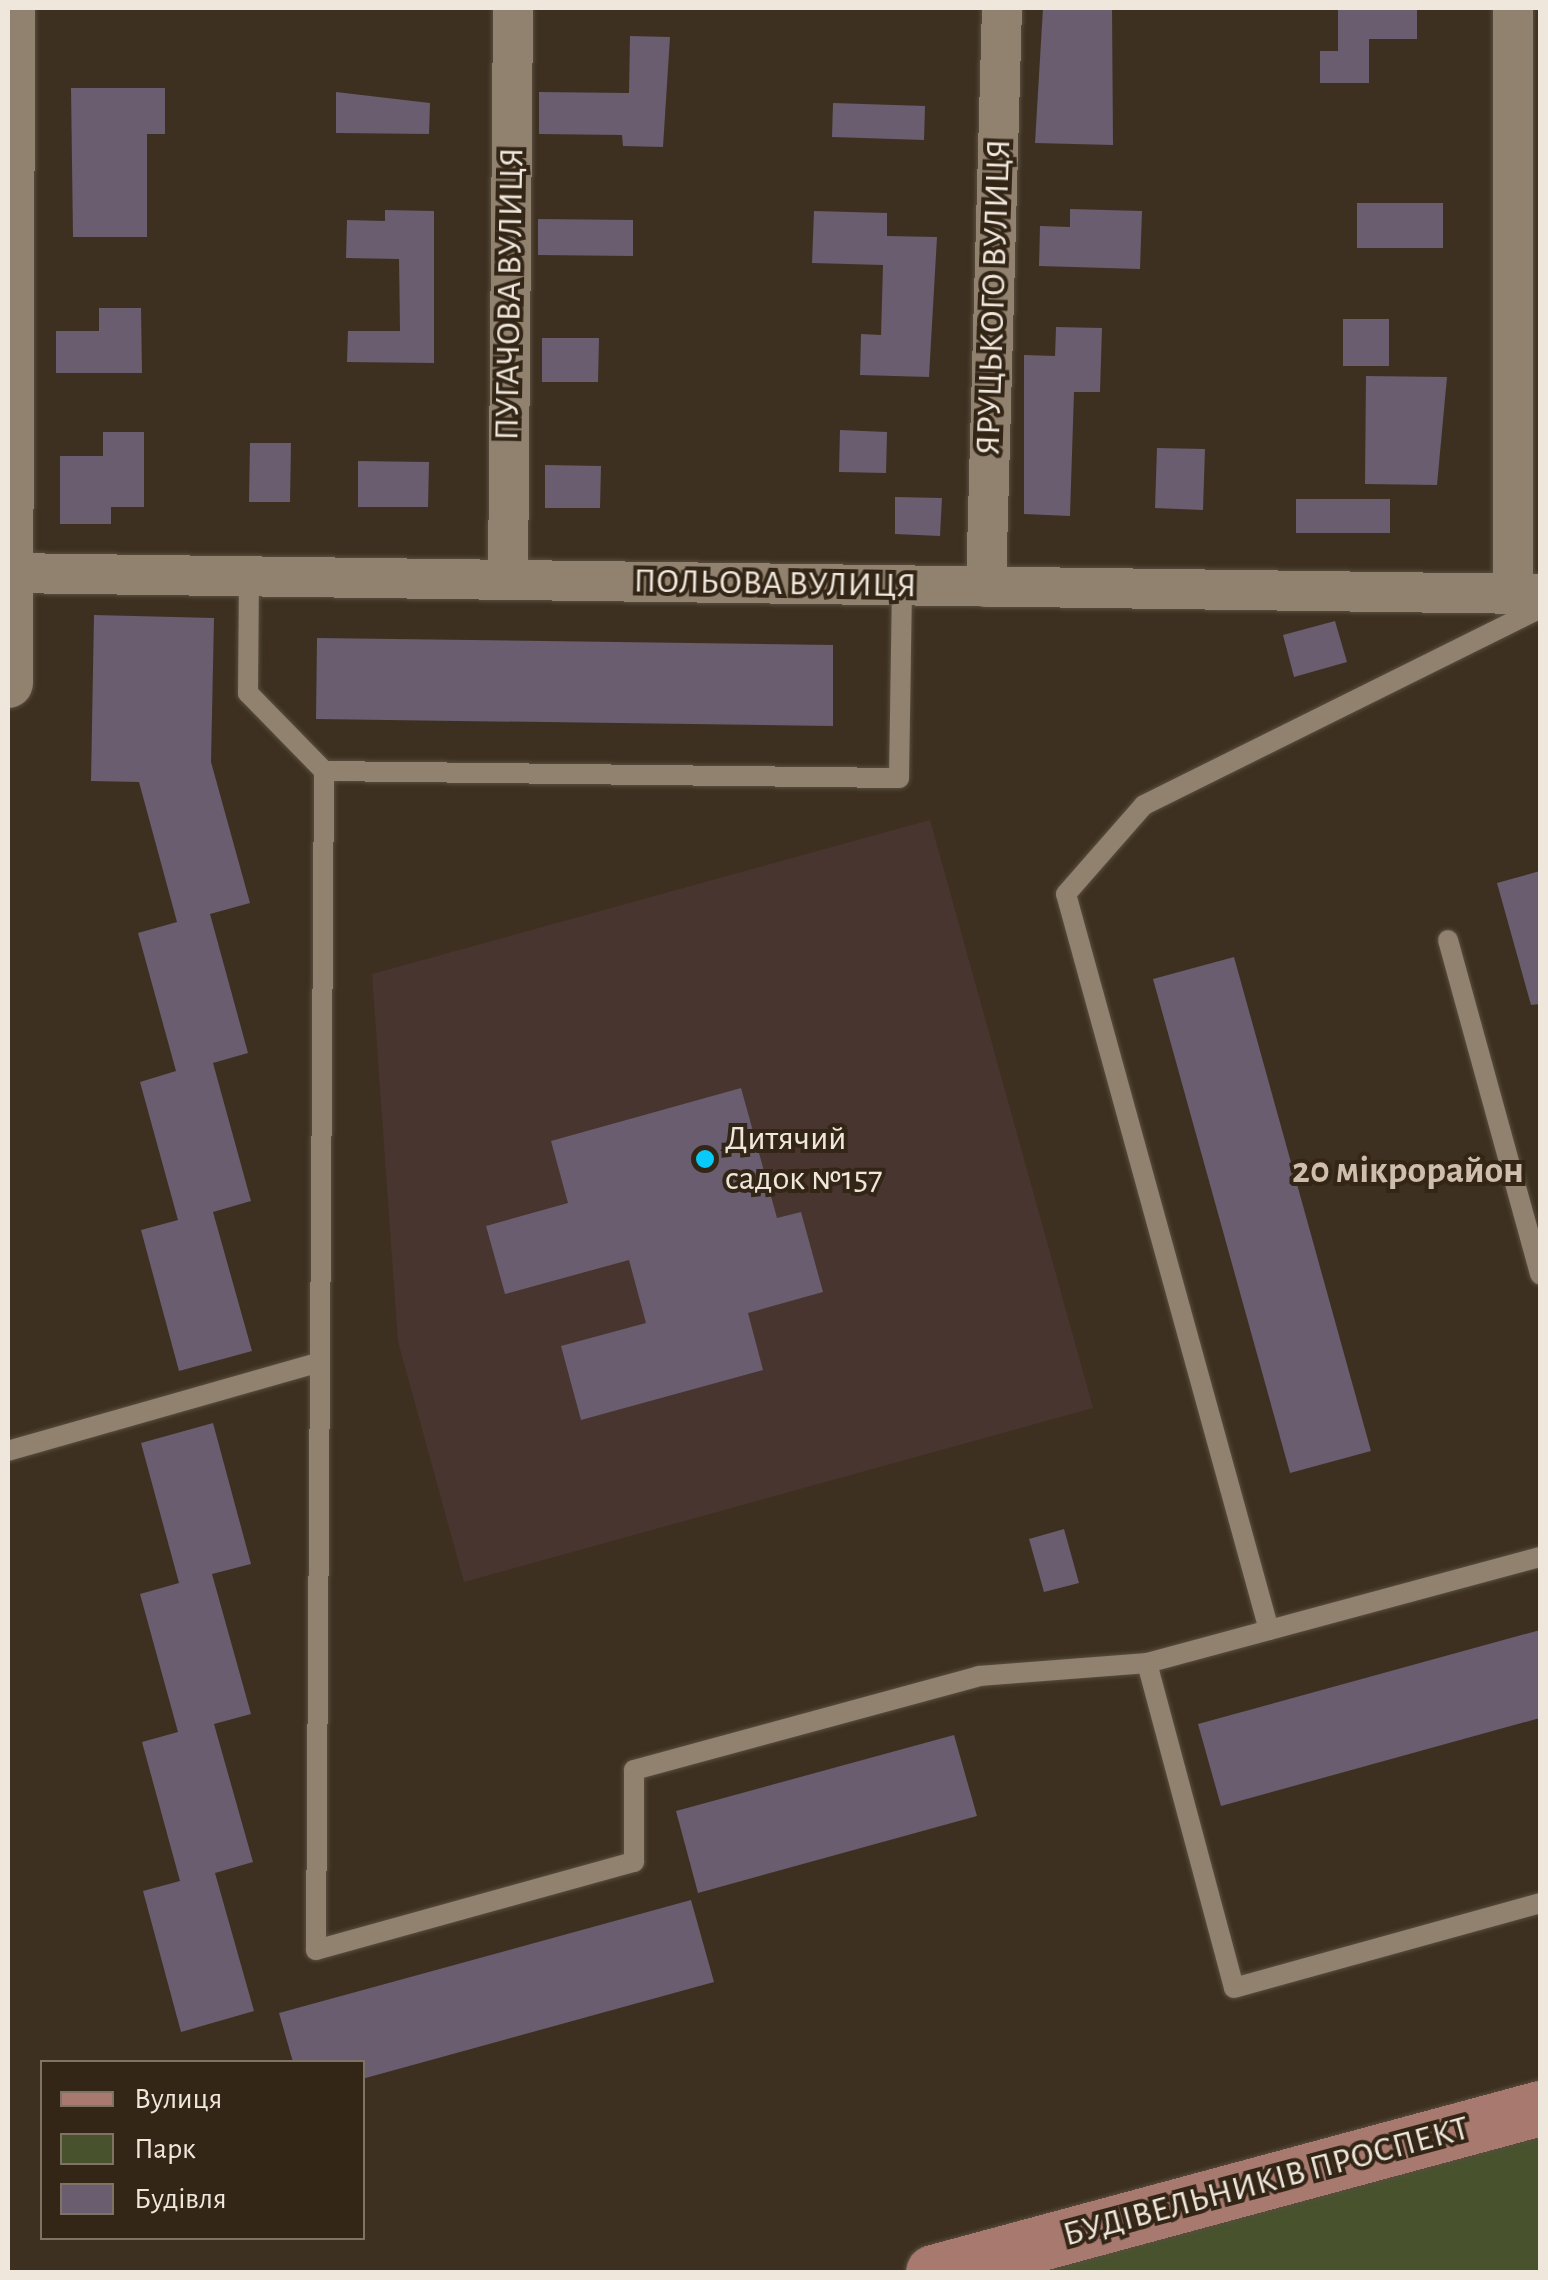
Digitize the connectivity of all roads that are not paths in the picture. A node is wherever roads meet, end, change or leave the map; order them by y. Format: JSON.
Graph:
{"nodes":[{"id":1,"x":10,"y":8,"type":"edge"},
{"id":2,"x":513,"y":8,"type":"edge"},
{"id":3,"x":1002,"y":8,"type":"edge"},
{"id":4,"x":1513,"y":8,"type":"edge"},
{"id":5,"x":8,"y":573,"type":"edge"},
{"id":6,"x":249,"y":577,"type":"junction"},
{"id":7,"x":508,"y":580,"type":"junction"},
{"id":8,"x":902,"y":585,"type":"junction"},
{"id":9,"x":986,"y":587,"type":"junction"},
{"id":10,"x":1531,"y":599,"type":"edge"},
{"id":11,"x":8,"y":683,"type":"edge"},
{"id":12,"x":324,"y":771,"type":"junction"},
{"id":13,"x":1448,"y":940,"type":"dead end"},
{"id":14,"x":1540,"y":1275,"type":"edge"},
{"id":15,"x":320,"y":1362,"type":"junction"},
{"id":16,"x":8,"y":1450,"type":"edge"},
{"id":17,"x":1540,"y":1557,"type":"edge"},
{"id":18,"x":1269,"y":1630,"type":"junction"},
{"id":19,"x":1146,"y":1664,"type":"junction"},
{"id":20,"x":1540,"y":1903,"type":"edge"},
{"id":21,"x":1540,"y":2108,"type":"edge"},
{"id":22,"x":933,"y":2272,"type":"edge"}],
"edges":[{"from":1,"to":5,"type":"street"},
{"from":2,"to":7,"type":"street","name":"ПУГАЧОВА ВУЛИЦЯ"},
{"from":3,"to":9,"type":"street","name":"ЯРУЦЬКОГО ВУЛИЦЯ"},
{"from":4,"to":10,"type":"street"},
{"from":5,"to":6,"type":"street","name":"ПОЛЬОВА ВУЛИЦЯ"},
{"from":5,"to":11,"type":"street"},
{"from":6,"to":7,"type":"street","name":"ПОЛЬОВА ВУЛИЦЯ"},
{"from":6,"to":12,"type":"lane"},
{"from":7,"to":8,"type":"street","name":"ПОЛЬОВА ВУЛИЦЯ"},
{"from":8,"to":9,"type":"street","name":"ПОЛЬОВА ВУЛИЦЯ"},
{"from":8,"to":12,"type":"lane"},
{"from":9,"to":10,"type":"street","name":"ПОЛЬОВА ВУЛИЦЯ"},
{"from":10,"to":18,"type":"lane"},
{"from":12,"to":15,"type":"lane"},
{"from":13,"to":14,"type":"lane"},
{"from":15,"to":16,"type":"lane"},
{"from":15,"to":19,"type":"lane"},
{"from":17,"to":18,"type":"lane"},
{"from":18,"to":19,"type":"lane"},
{"from":19,"to":20,"type":"lane"},
{"from":21,"to":22,"type":"main road","name":"БУДІВЕЛЬНИКІВ ПРОСПЕКТ"}]}
